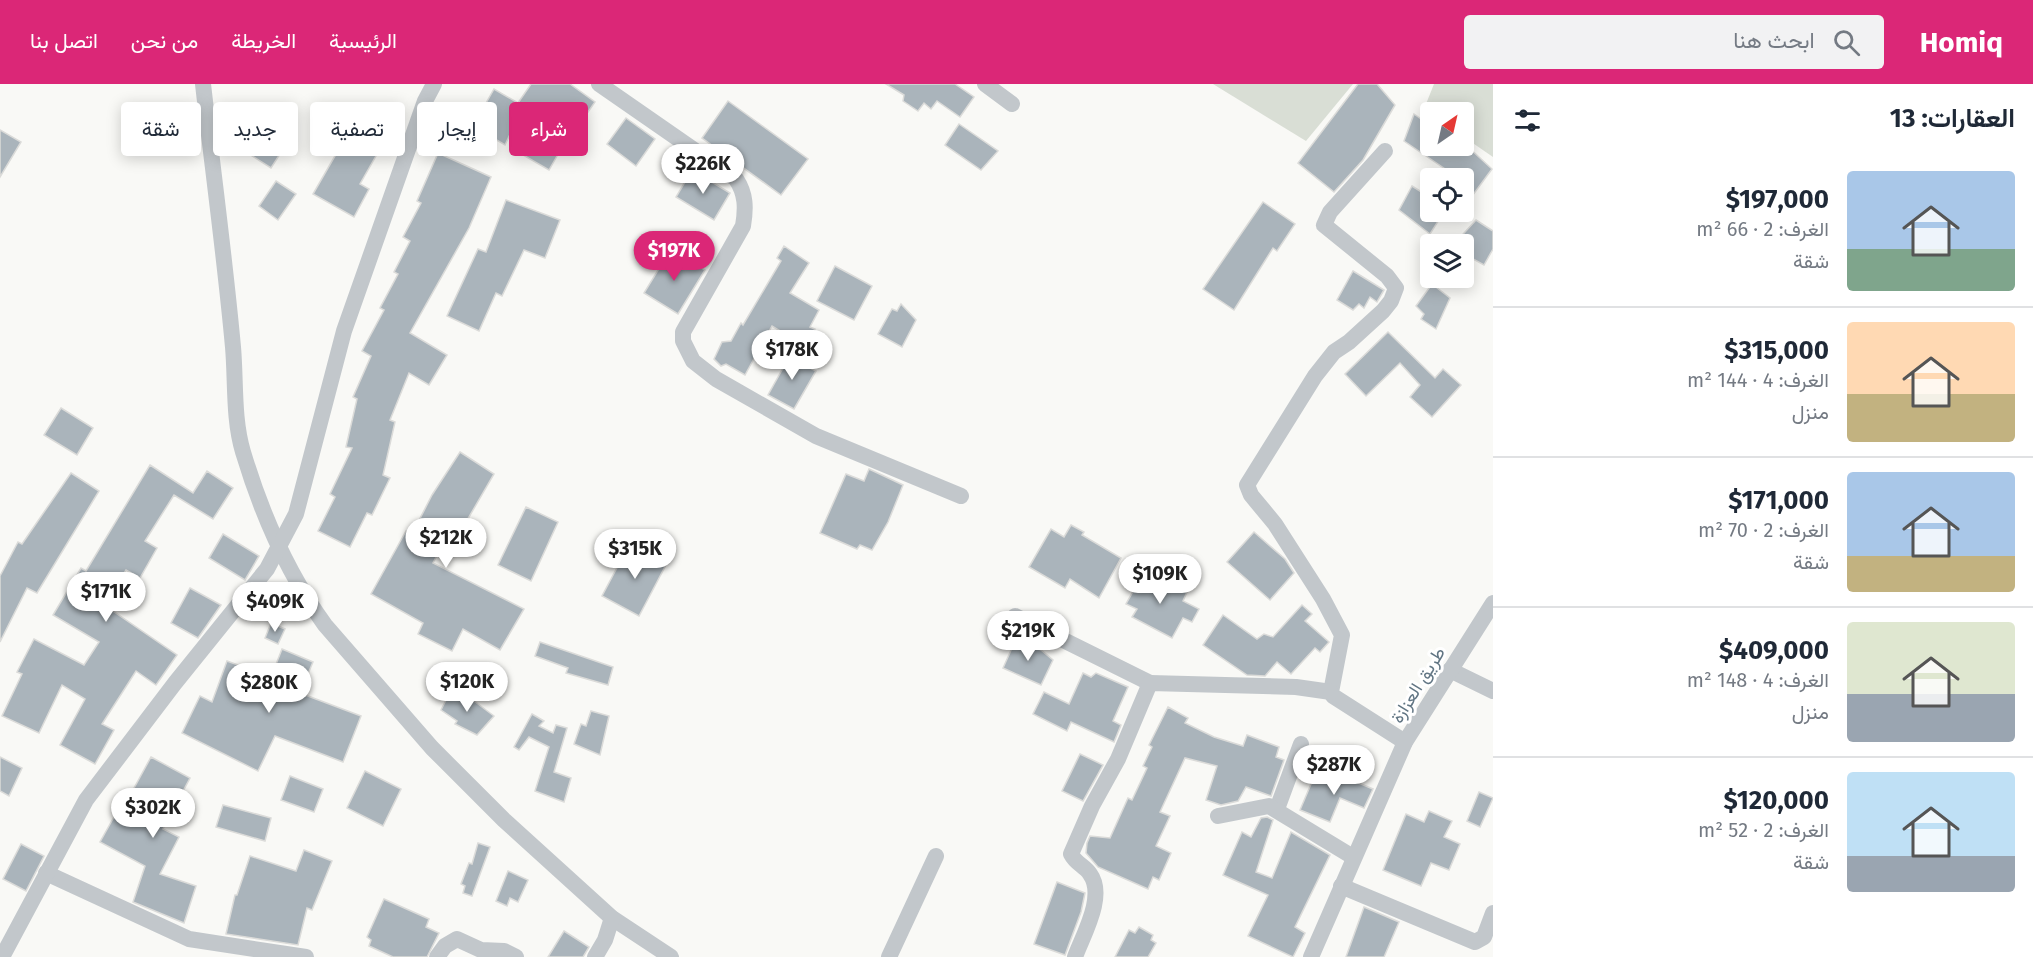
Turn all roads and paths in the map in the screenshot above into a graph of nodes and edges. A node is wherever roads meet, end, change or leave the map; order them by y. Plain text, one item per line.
1 (203, 84) edge
2 (434, 84) edge
3 (599, 84) edge
4 (985, 84) edge
5 (1012, 104) dead end
6 (1385, 151) dead end
7 (961, 496) dead end
8 (280, 547) junction
9 (1493, 603) edge
10 (1015, 616) dead end
11 (1450, 670) junction
12 (1150, 683) junction
13 (1493, 690) edge
14 (1331, 692) junction
15 (1405, 742) junction
16 (1301, 744) dead end
17 (1277, 809) junction
18 (1218, 816) dead end
19 (936, 856) dead end
20 (1353, 857) junction
21 (46, 873) junction
22 (1341, 886) junction
23 (1493, 913) edge
24 (612, 918) junction
25 (2, 957) edge
26 (306, 957) edge
27 (437, 957) edge
28 (516, 957) edge
29 (595, 957) edge
30 (671, 957) edge
31 (889, 957) edge
32 (1075, 957) edge
33 (1311, 957) edge

1 - 8 street
2 - 8 street
3 - 7 street
4 - 5 street
6 - 14 street
8 - 21 street
8 - 24 street
9 - 11 street, طريق العزازة
10 - 12 street
11 - 13 street
11 - 15 street, طريق العزازة
12 - 14 street
12 - 32 street
14 - 15 street
15 - 20 street, طريق العزازة
16 - 17 street
17 - 18 street
17 - 20 street
19 - 31 street
20 - 22 street, طريق العزازة
21 - 25 street
21 - 26 street
22 - 23 street
22 - 33 street, طريق العزازة
24 - 29 street
24 - 30 street
27 - 28 street

